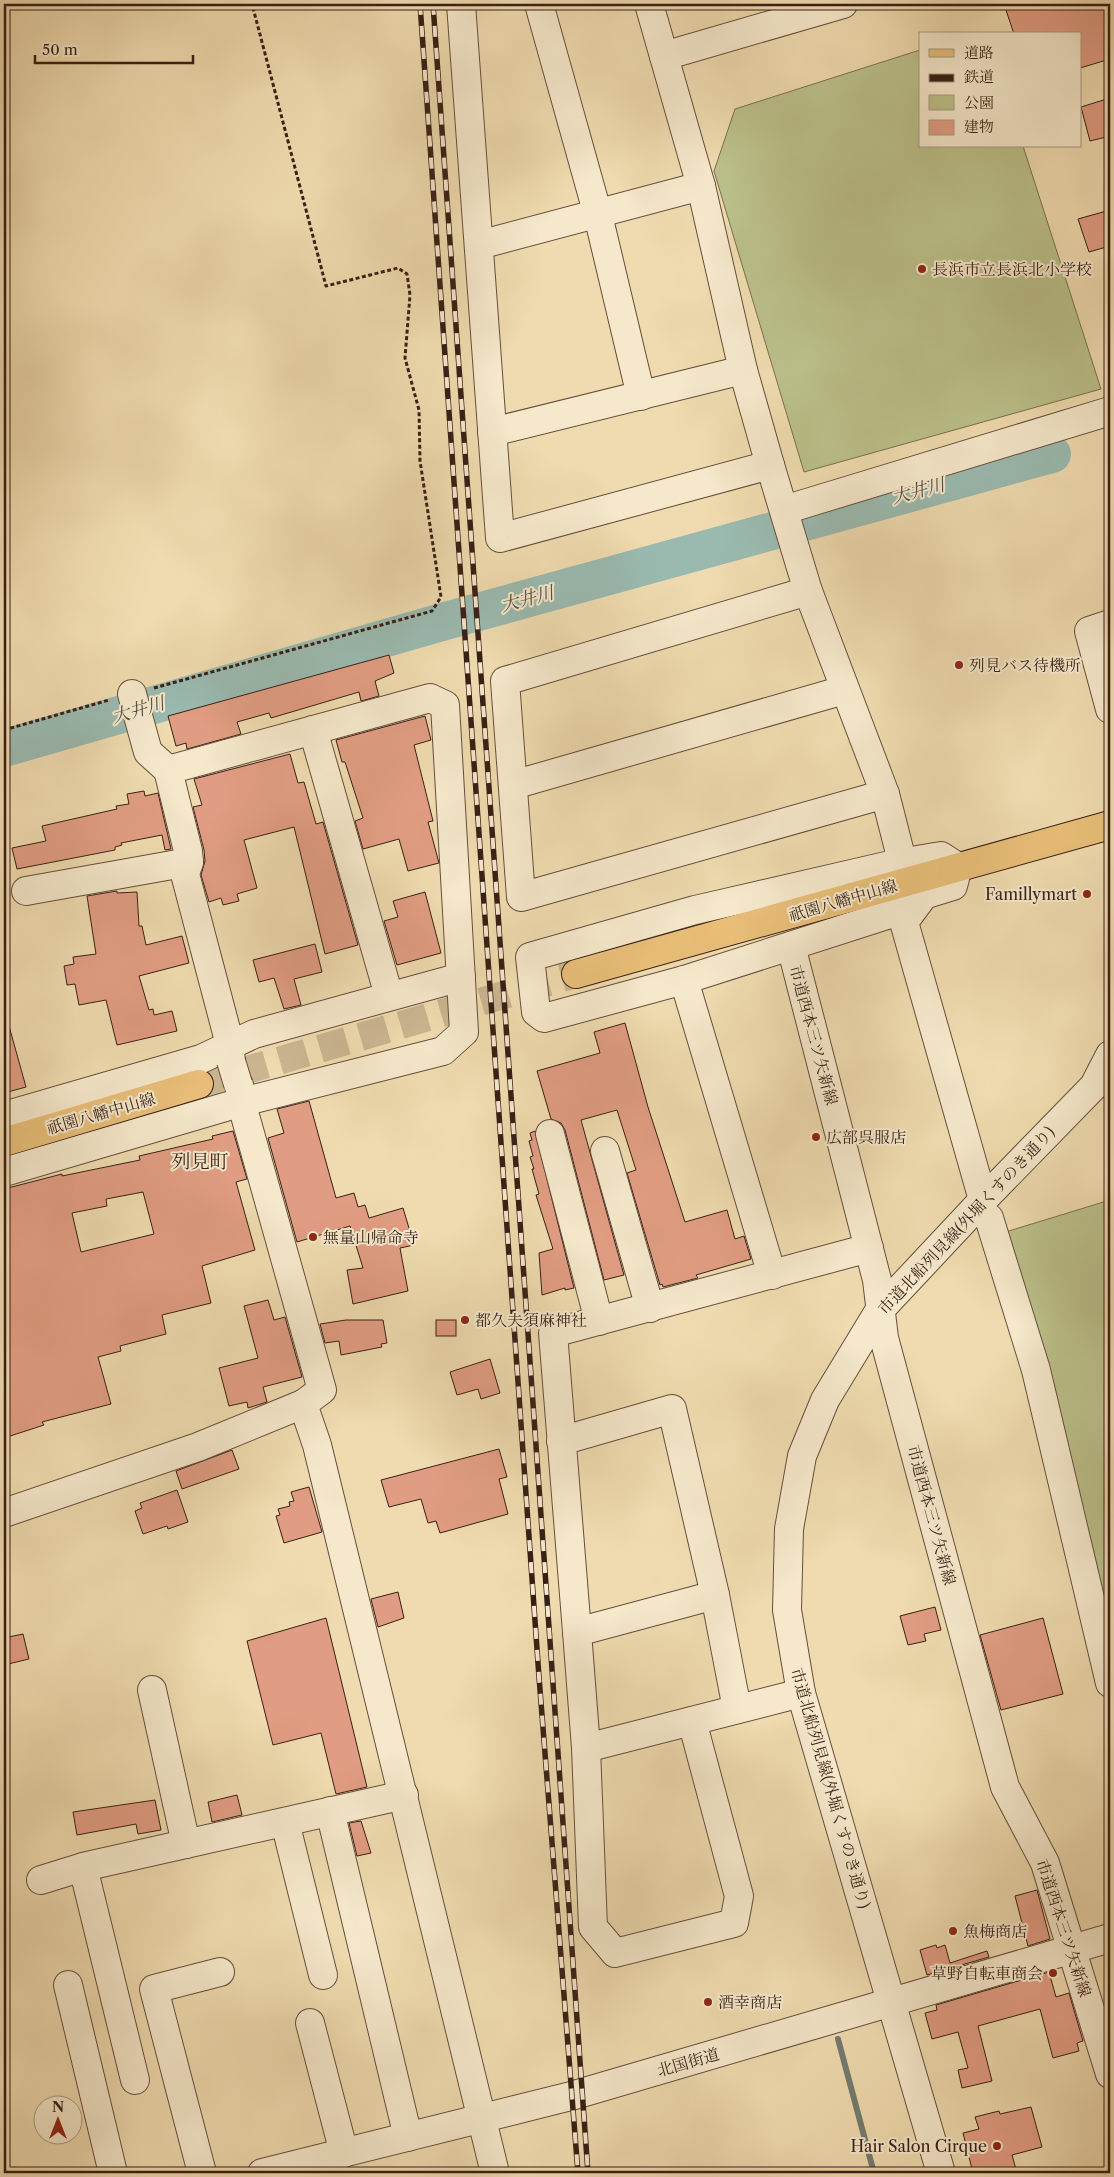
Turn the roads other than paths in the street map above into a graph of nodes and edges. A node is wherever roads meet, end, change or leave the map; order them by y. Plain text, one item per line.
1 (461, 4) edge
2 (539, 4) edge
3 (649, 4) edge
4 (843, 4) edge
5 (779, 13) edge
6 (664, 56) junction
7 (701, 186) junction
8 (598, 215) junction
9 (479, 245) junction
10 (743, 370) junction
11 (641, 396) junction
12 (1110, 411) edge
13 (492, 432) junction
14 (770, 464) junction
15 (787, 521) junction
16 (808, 591) junction
17 (1110, 624) edge
18 (844, 690) junction
19 (134, 704) road end
20 (1110, 709) edge
21 (313, 730) junction
22 (168, 770) junction
23 (513, 785) junction
24 (885, 794) junction
25 (1110, 825) edge
26 (189, 862) junction
27 (899, 863) junction
28 (958, 867) junction
29 (26, 891) dead end
30 (924, 895) junction
31 (791, 946) junction
32 (576, 974) tunnel mouth
33 (462, 977) junction
34 (684, 980) junction
35 (390, 996) junction
36 (1110, 1055) edge
37 (235, 1073) junction
38 (199, 1084) tunnel mouth
39 (4, 1116) edge
40 (550, 1134) dead end
41 (4, 1142) edge
42 (605, 1151) dead end
43 (4, 1172) edge
44 (986, 1209) junction
45 (869, 1248) junction
46 (772, 1275) junction
47 (650, 1308) junction
48 (879, 1311) junction
49 (600, 1321) junction
50 (303, 1404) junction
51 (561, 1441) junction
52 (4, 1512) edge
53 (715, 1595) junction
54 (1100, 1603) edge
55 (577, 1632) junction
56 (1107, 1655) edge
57 (1110, 1683) edge
58 (152, 1690) dead end
59 (801, 1693) junction
60 (737, 1709) junction
61 (692, 1721) junction
62 (586, 1748) junction
63 (404, 1795) junction
64 (330, 1812) junction
65 (285, 1822) junction
66 (186, 1844) junction
67 (83, 1867) junction
68 (41, 1880) dead end
69 (1110, 1938) edge
70 (1072, 1948) junction
71 (220, 1972) dead end
72 (323, 1975) dead end
73 (68, 1985) dead end
74 (892, 2003) junction
75 (310, 2023) dead end
76 (1110, 2074) edge
77 (135, 2080) dead end
78 (481, 2118) junction
79 (408, 2137) junction
80 (344, 2153) junction
81 (113, 2173) edge
82 (202, 2173) edge
83 (262, 2173) edge
84 (495, 2173) edge
85 (940, 2173) edge

1 - 9 street
2 - 8 street
3 - 6 street
4 - 5 street
5 - 6 street
6 - 7 street
7 - 8 street
7 - 10 street
8 - 9 street
8 - 11 street
9 - 13 street
10 - 11 street
10 - 14 street
11 - 13 street
12 - 15 street
13 - 14 street
14 - 15 street
15 - 16 street
16 - 18 street
16 - 23 street
17 - 20 street
18 - 23 street
18 - 24 street
19 - 22 street
21 - 22 street
21 - 33 street
21 - 35 street
22 - 26 street
23 - 24 street
24 - 27 street
25 - 28 main road, 祇園八幡中山線
26 - 29 street
26 - 37 street
27 - 28 street
27 - 34 street
28 - 30 street
28 - 32 main road, 祇園八幡中山線
30 - 31 street
30 - 44 street
31 - 34 street
31 - 45 street, 市道西本三ツ矢新線
33 - 35 street
33 - 37 street
34 - 46 street
35 - 37 street
36 - 44 street, 市道北船列見線(外堀くすのき通り)
37 - 39 street
37 - 43 street
37 - 50 street
38 - 41 main road, 祇園八幡中山線
40 - 49 street
42 - 47 street
44 - 48 street, 市道北船列見線(外堀くすのき通り)
44 - 54 street
45 - 46 street
45 - 48 street, 市道西本三ツ矢新線
46 - 47 street
47 - 49 street
48 - 59 street, 市道北船列見線(外堀くすのき通り)
48 - 70 street, 市道西本三ツ矢新線
49 - 51 street
50 - 52 street
50 - 63 street
51 - 53 street
51 - 55 street
53 - 55 street
53 - 60 street
54 - 56 street
55 - 62 street
56 - 57 street
58 - 66 street
59 - 60 street
59 - 74 street, 市道北船列見線(外堀くすのき通り)
60 - 61 street
61 - 62 street
61 - 62 street
63 - 64 street
63 - 78 street
64 - 65 street
64 - 79 street
65 - 66 street
65 - 72 street
66 - 67 street
67 - 68 street
67 - 77 street
69 - 70 street, 北国街道
70 - 74 street, 北国街道
70 - 76 street, 市道西本三ツ矢新線
71 - 82 street
73 - 81 street
74 - 78 street, 北国街道
74 - 85 street, 市道北船列見線(外堀くすのき通り)
75 - 80 street
78 - 79 street, 北国街道
78 - 84 street
79 - 80 street, 北国街道
80 - 83 street, 北国街道

